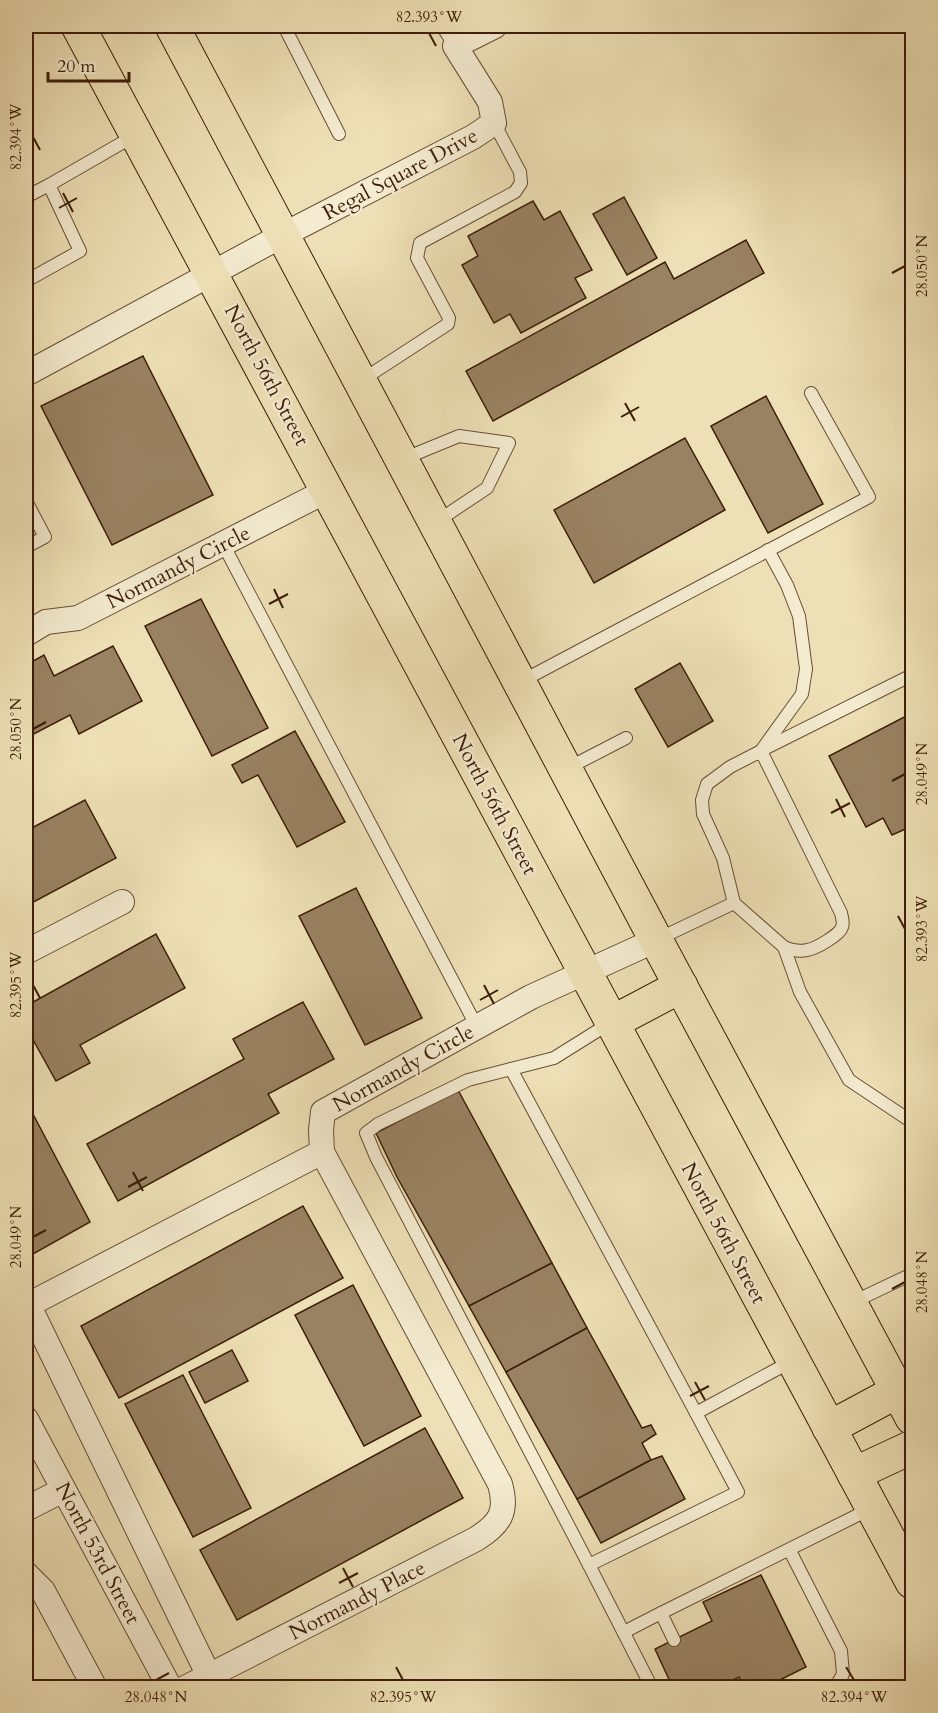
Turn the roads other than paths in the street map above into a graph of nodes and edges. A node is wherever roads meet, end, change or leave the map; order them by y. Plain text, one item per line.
1 (78, 26) edge
2 (284, 26) edge
3 (442, 26) edge
4 (495, 26) edge
5 (179, 34) edge
6 (455, 46) junction
7 (494, 123) junction
8 (138, 134) junction
9 (339, 134) dead end
10 (49, 185) junction
11 (26, 197) edge
12 (284, 235) junction
13 (213, 274) junction
14 (26, 281) edge
15 (26, 374) edge
16 (360, 381) junction
17 (811, 393) dead end
18 (402, 459) junction
19 (328, 490) junction
20 (26, 501) edge
21 (436, 523) junction
22 (223, 544) junction
23 (26, 547) edge
24 (768, 550) junction
25 (26, 634) edge
26 (912, 675) edge
27 (521, 682) junction
28 (626, 738) dead end
29 (761, 751) junction
30 (567, 769) junction
31 (122, 902) dead end
32 (734, 903) junction
33 (656, 940) junction
34 (784, 947) junction
35 (26, 952) edge
36 (585, 973) junction
37 (681, 986) junction
38 (611, 1023) junction
39 (477, 1027) junction
40 (511, 1069) junction
41 (912, 1122) edge
42 (322, 1152) junction
43 (912, 1274) edge
44 (851, 1303) junction
45 (26, 1304) edge
46 (793, 1361) junction
47 (908, 1398) edge
48 (696, 1413) junction
49 (26, 1419) edge
50 (829, 1428) junction
51 (912, 1447) edge
52 (854, 1474) junction
53 (63, 1490) junction
54 (26, 1509) edge
55 (872, 1509) junction
56 (790, 1551) junction
57 (589, 1565) junction
58 (26, 1574) edge
59 (912, 1582) edge
60 (662, 1613) junction
61 (624, 1632) junction
62 (674, 1640) dead end
63 (209, 1676) junction
64 (95, 1688) edge
65 (170, 1688) edge
66 (185, 1688) edge
67 (652, 1688) edge
68 (835, 1688) edge

1 - 8 main road, North 56th Street
2 - 9 lane
3 - 6 lane
4 - 6 street
5 - 12 main road
6 - 7 street, Regal Square Drive
7 - 12 street, Regal Square Drive
7 - 16 lane
8 - 10 lane
8 - 13 main road, North 56th Street
10 - 11 lane
10 - 14 lane
12 - 13 street, Regal Square Drive
12 - 16 main road
13 - 15 street, Regal Square Drive
13 - 19 main road, North 56th Street
16 - 18 main road
17 - 24 lane
18 - 21 main road
18 - 21 lane
19 - 22 street, Normandy Circle
19 - 36 main road, North 56th Street
20 - 23 lane
21 - 27 main road
22 - 25 street, Normandy Circle
22 - 39 lane
24 - 27 lane
24 - 29 lane
26 - 29 lane
27 - 30 main road
28 - 30 lane
29 - 32 lane
29 - 34 lane
30 - 33 main road
31 - 35 street
32 - 33 lane
32 - 34 lane
33 - 36 street, Normandy Circle
33 - 37 main road
34 - 41 lane
36 - 38 main road, North 56th Street
36 - 39 street, Normandy Circle
37 - 38 main road
37 - 44 main road
38 - 40 lane
38 - 46 main road, North 56th Street
39 - 42 street, Normandy Circle
40 - 48 lane
40 - 57 lane
42 - 45 street
42 - 63 street, Normandy Place
43 - 44 lane
44 - 47 main road
45 - 63 street
46 - 48 lane
46 - 50 main road, North 56th Street
47 - 50 main road
48 - 57 lane
49 - 53 street, North 53rd Street
50 - 52 main road, North 56th Street
51 - 52 main road
52 - 55 main road, North 56th Street
53 - 54 street
53 - 65 street, North 53rd Street
55 - 56 lane
55 - 59 main road, North 56th Street
56 - 60 lane
56 - 68 lane
57 - 61 lane
58 - 64 street
60 - 61 lane
60 - 62 lane
61 - 67 lane
63 - 66 street, Normandy Place

